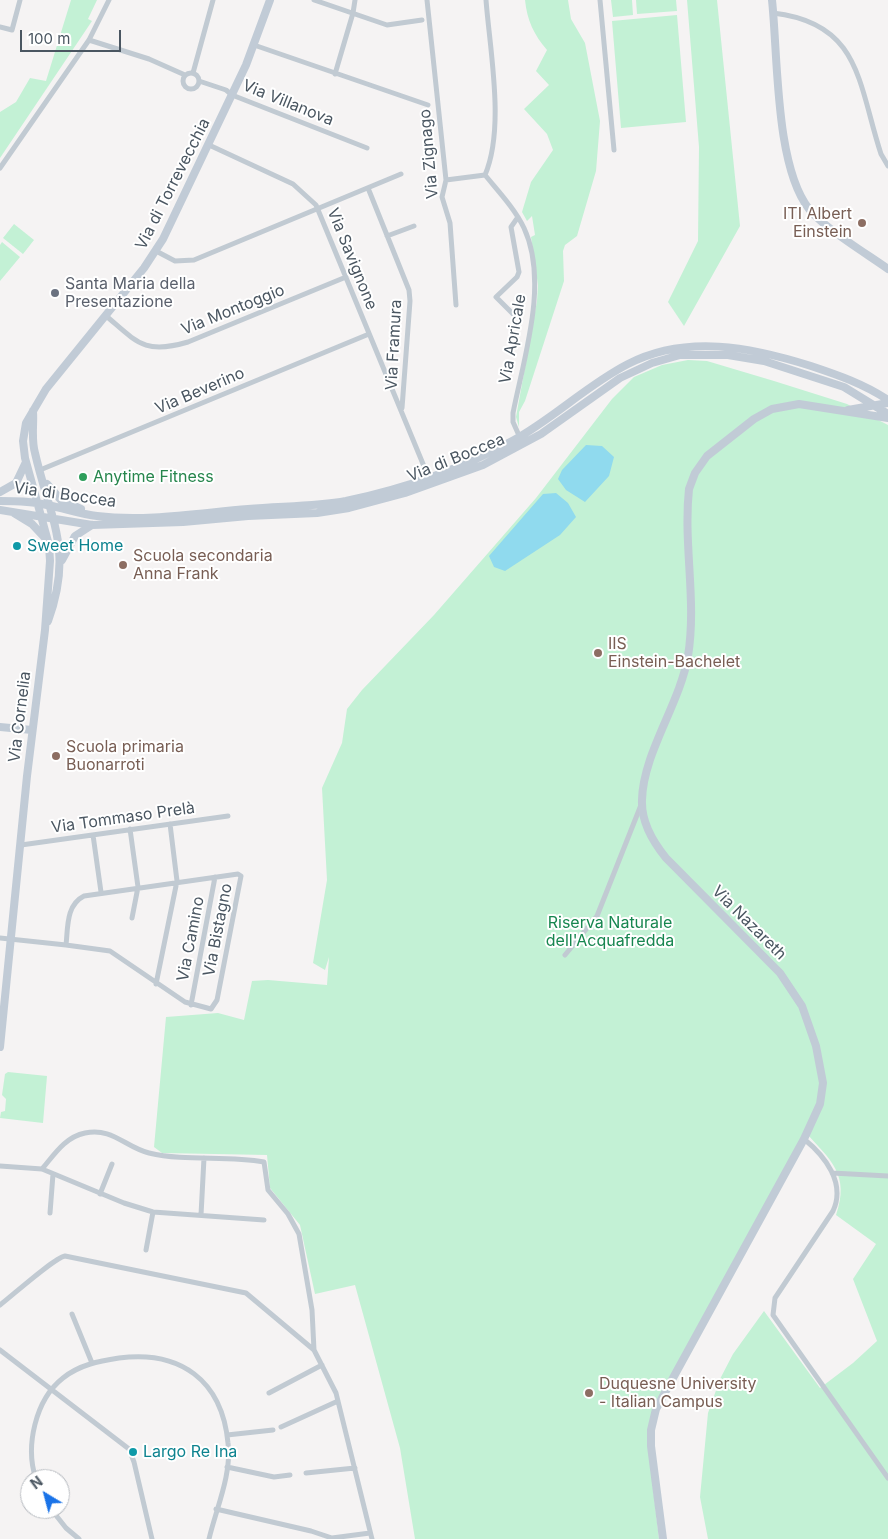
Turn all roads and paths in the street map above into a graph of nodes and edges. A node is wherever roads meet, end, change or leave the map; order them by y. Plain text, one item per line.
1 (20, 0) edge
2 (110, 0) edge
3 (213, 0) edge
4 (270, 0) edge
5 (314, 0) edge
6 (355, 0) edge
7 (427, 0) edge
8 (486, 0) edge
9 (600, 0) edge
10 (772, 0) edge
11 (773, 12) junction
12 (353, 13) junction
13 (422, 20) dead end
14 (0, 27) edge
15 (90, 40) junction
16 (254, 44) junction
17 (193, 73) junction
18 (335, 74) junction
19 (185, 76) junction
20 (199, 81) junction
21 (232, 95) junction
22 (428, 105) dead end
23 (209, 145) junction
24 (367, 148) dead end
25 (614, 150) dead end
26 (888, 166) edge
27 (0, 168) edge
28 (401, 174) dead end
29 (485, 175) junction
30 (446, 180) junction
31 (368, 188) junction
32 (319, 209) junction
33 (518, 217) junction
34 (414, 226) dead end
35 (387, 236) junction
36 (156, 251) junction
37 (888, 269) edge
38 (346, 277) junction
39 (456, 305) dead end
40 (105, 315) junction
41 (515, 316) dead end
42 (369, 334) junction
43 (850, 390) junction
44 (888, 401) edge
45 (874, 406) junction
46 (402, 409) junction
47 (33, 410) junction
48 (841, 411) junction
49 (888, 416) edge
50 (521, 441) junction
51 (26, 462) junction
52 (40, 470) junction
53 (428, 476) junction
54 (0, 492) edge
55 (0, 501) edge
56 (38, 503) junction
57 (50, 505) junction
58 (0, 510) edge
59 (10, 511) junction
60 (41, 516) junction
61 (96, 516) junction
62 (54, 519) junction
63 (92, 525) junction
64 (48, 541) junction
65 (61, 562) junction
66 (45, 630) junction
67 (0, 728) edge
68 (32, 730) junction
69 (642, 802) junction
70 (228, 816) dead end
71 (170, 824) junction
72 (130, 829) junction
73 (93, 834) junction
74 (21, 845) junction
75 (215, 877) junction
76 (177, 881) junction
77 (138, 887) junction
78 (101, 892) junction
79 (132, 918) dead end
80 (0, 938) edge
81 (12, 939) junction
82 (66, 945) junction
83 (565, 954) dead end
84 (156, 984) junction
85 (191, 1005) junction
86 (0, 1047) edge
87 (804, 1139) junction
88 (204, 1158) junction
89 (112, 1164) dead end
90 (0, 1166) edge
91 (42, 1169) junction
92 (832, 1173) junction
93 (54, 1174) junction
94 (888, 1176) edge
95 (100, 1194) junction
96 (153, 1212) junction
97 (50, 1213) dead end
98 (201, 1215) junction
99 (264, 1220) dead end
100 (146, 1250) dead end
101 (0, 1305) edge
102 (72, 1314) dead end
103 (0, 1350) edge
104 (314, 1350) junction
105 (92, 1363) junction
106 (322, 1365) junction
107 (52, 1389) junction
108 (269, 1394) dead end
109 (338, 1401) junction
110 (281, 1427) dead end
111 (273, 1430) dead end
112 (227, 1435) junction
113 (227, 1467) junction
114 (355, 1468) junction
115 (34, 1469) edge
116 (306, 1474) dead end
117 (290, 1475) dead end
118 (888, 1478) edge
119 (216, 1509) junction
120 (59, 1519) edge
121 (371, 1536) edge
122 (79, 1539) edge
123 (152, 1539) edge
124 (209, 1539) edge
125 (663, 1539) edge

1 - 14 street
2 - 15 street
3 - 17 street
4 - 16 main road, Via di Torrevecchia
5 - 12 street
6 - 12 street
7 - 30 street, Via Zignago
8 - 29 street
9 - 25 street
10 - 11 main road
11 - 26 street
11 - 37 main road
12 - 13 street
12 - 18 street
15 - 19 street
15 - 27 street
16 - 18 street
16 - 21 main road, Via di Torrevecchia
17 - 19 street
17 - 20 street
18 - 22 street
19 - 20 street
20 - 21 street, Via Villanova
21 - 23 main road, Via di Torrevecchia
21 - 24 street, Via Villanova
23 - 32 street, Via Savignone
23 - 36 main road, Via di Torrevecchia
28 - 31 street
29 - 30 street
29 - 33 street, Via Apricale
30 - 39 street, Via Zignago
31 - 32 street
31 - 35 street, Via Framura
32 - 36 street
32 - 38 street, Via Savignone
33 - 41 street, Via Apricale
33 - 50 street, Via Apricale
34 - 35 street
35 - 46 street, Via Framura
36 - 40 main road, Via di Torrevecchia
38 - 40 street, Via Montoggio
38 - 42 street, Via Savignone
40 - 47 main road, Via di Torrevecchia
42 - 46 street, Via Savignone
42 - 52 street, Via Beverino
43 - 45 main road, Via di Boccea
43 - 48 main road
43 - 50 main road, Via di Boccea
44 - 45 main road, Via Nazareth
44 - 50 main road, Via di Boccea
45 - 48 main road, Via Nazareth
45 - 49 main road, Via di Boccea
46 - 53 street, Via Framura
47 - 51 main road, Via di Torrevecchia
47 - 52 main road
48 - 49 main road, Via Nazareth
48 - 69 main road, Via Nazareth
50 - 53 main road, Via di Boccea
50 - 63 main road, Via di Boccea
51 - 54 main road
51 - 56 main road, Via di Torrevecchia
52 - 57 main road
52 - 61 main road
53 - 61 main road, Via di Boccea
55 - 56 main road, Via di Boccea
56 - 57 main road, Via di Boccea
56 - 60 main road, Via di Torrevecchia
57 - 61 main road, Via di Boccea
57 - 62 main road, Via Cornelia
58 - 59 main road, Via di Boccea
59 - 60 main road, Via di Boccea
59 - 64 main road
60 - 62 main road, Via di Boccea
60 - 64 main road, Via Cornelia
62 - 63 main road, Via di Boccea
62 - 65 main road, Via Cornelia
63 - 65 main road
64 - 66 main road, Via Cornelia
65 - 66 main road, Via Cornelia
66 - 68 main road, Via Cornelia
67 - 68 main road
68 - 74 main road, Via Cornelia
69 - 83 street
69 - 87 main road, Via Nazareth
70 - 71 street, Via Tommaso Prelà
71 - 72 street, Via Tommaso Prelà
71 - 76 street
72 - 73 street, Via Tommaso Prelà
72 - 77 street
73 - 74 street, Via Tommaso Prelà
73 - 78 street
74 - 81 main road, Via Cornelia
75 - 76 street, Via Bistagno
75 - 85 street, Via Camino
75 - 85 street, Via Bistagno
76 - 77 street, Via Bistagno
76 - 84 street
77 - 78 street, Via Bistagno
77 - 79 street
78 - 82 street, Via Bistagno
80 - 81 street
81 - 82 street
81 - 86 main road, Via Cornelia
82 - 84 street
84 - 85 street
87 - 92 street
87 - 125 main road, Via Nazareth
88 - 91 street
88 - 98 street
88 - 104 street
89 - 95 street
90 - 91 street
91 - 93 street
92 - 94 street
92 - 118 street
93 - 95 street
93 - 97 street
95 - 96 street
96 - 98 street
96 - 100 street
98 - 99 street
101 - 104 street
102 - 105 street
103 - 107 street
104 - 106 street
105 - 107 street
105 - 112 street
106 - 108 street
106 - 109 street
107 - 115 street
107 - 123 street
109 - 110 street
109 - 114 street
111 - 112 street
112 - 113 street
113 - 117 street
113 - 119 street
114 - 116 street
114 - 121 street
119 - 121 street
119 - 124 street
120 - 122 street

